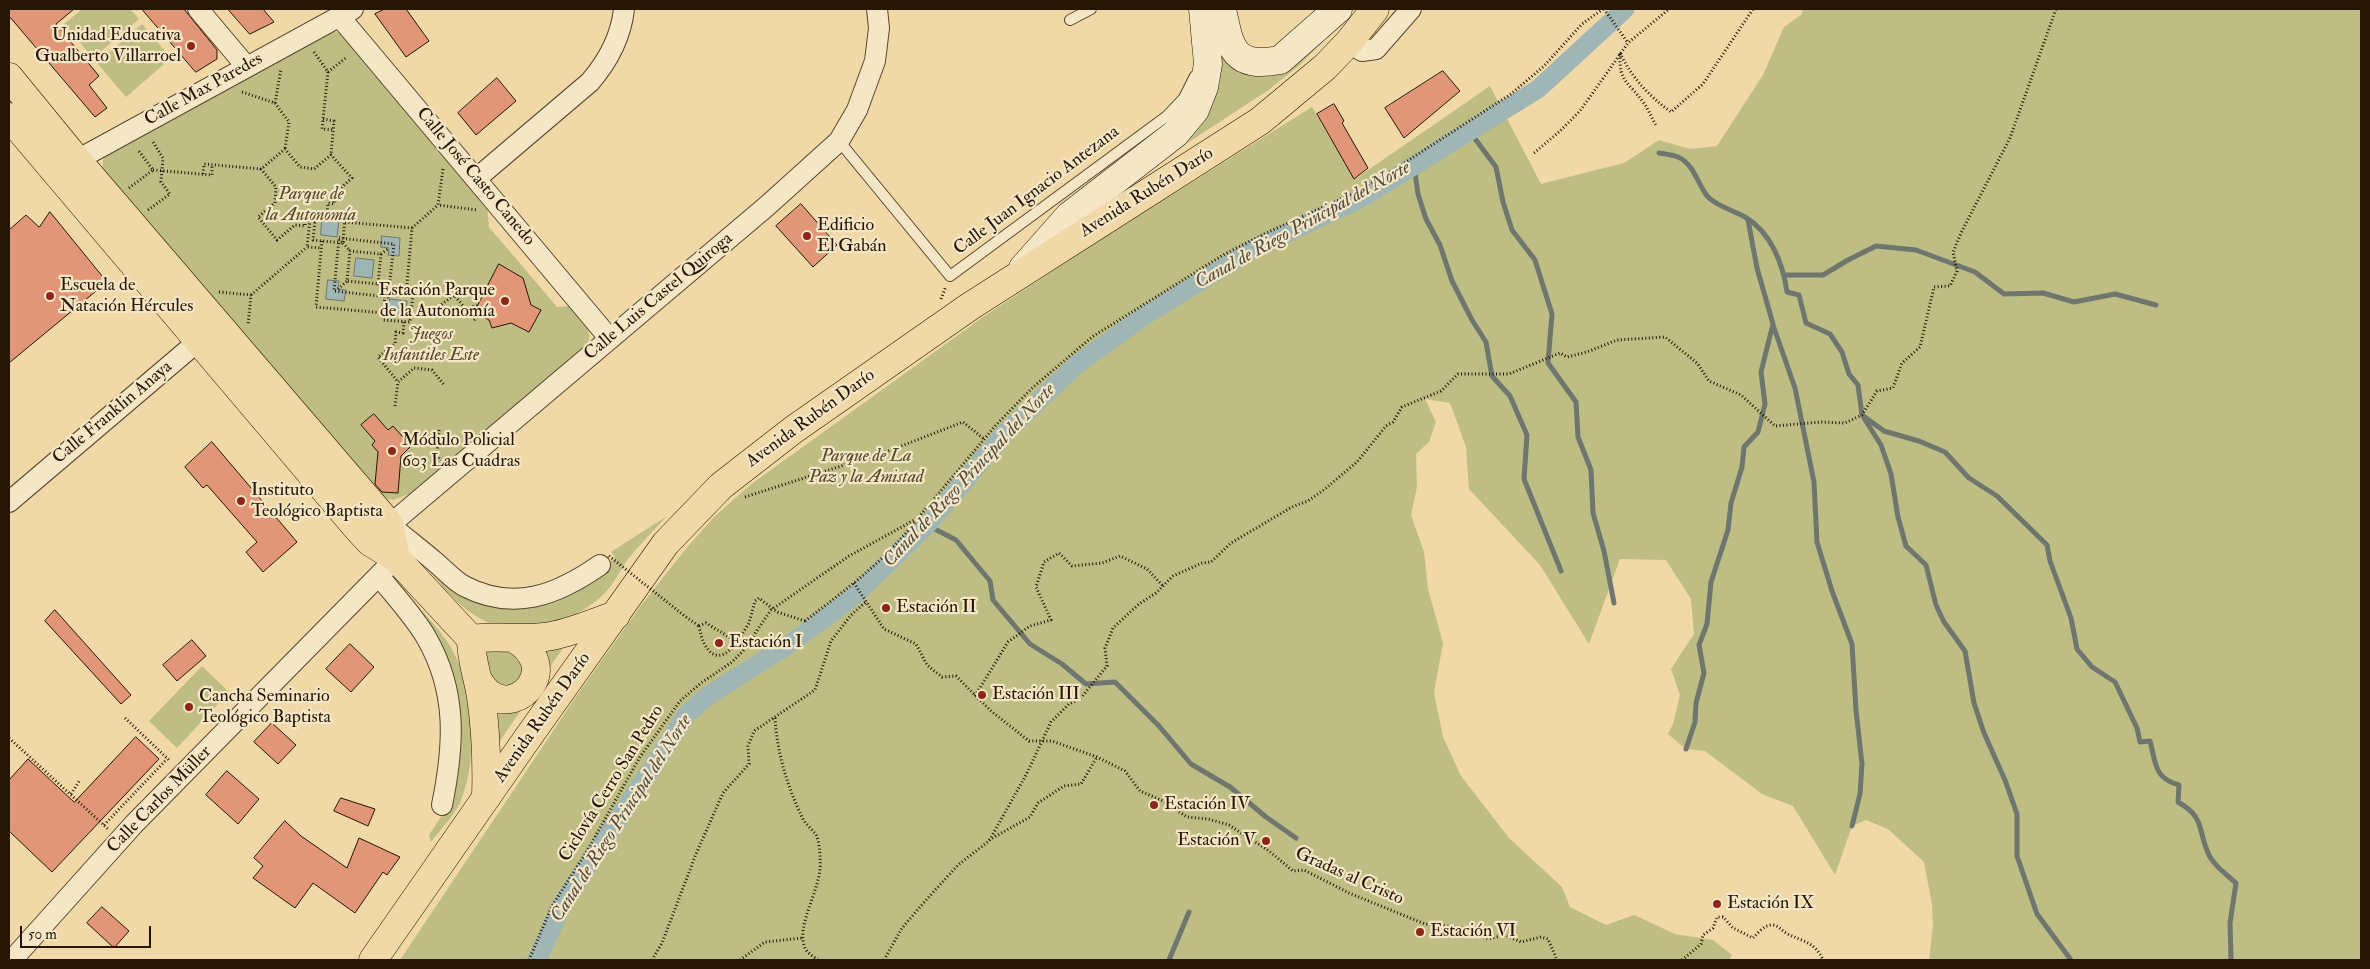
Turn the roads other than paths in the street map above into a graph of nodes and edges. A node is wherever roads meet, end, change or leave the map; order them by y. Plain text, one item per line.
1 (198, 9) edge
2 (624, 9) edge
3 (878, 9) edge
4 (1091, 9) edge
5 (1203, 9) edge
6 (1222, 9) edge
7 (1338, 9) edge
8 (1375, 9) edge
9 (1411, 9) edge
10 (346, 12) edge
11 (1070, 20) dead end
12 (1207, 42) junction
13 (1349, 42) junction
14 (246, 66) junction
15 (9, 77) edge
16 (9, 117) edge
17 (839, 142) junction
18 (68, 168) junction
19 (477, 178) junction
20 (1015, 276) junction
21 (208, 333) junction
22 (610, 339) junction
23 (9, 502) edge
24 (380, 533) junction
25 (604, 560) road end
26 (388, 567) junction
27 (616, 615) junction
28 (471, 639) junction
29 (516, 639) junction
30 (574, 674) junction
31 (478, 680) junction
32 (530, 687) junction
33 (528, 736) junction
34 (486, 798) junction
35 (442, 805) dead end
36 (12, 960) edge
37 (373, 960) edge

1 - 14 street
2 - 19 street
3 - 17 street, Calle Luis Castel Quiroga
4 - 11 lane
5 - 12 main road
6 - 7 main road
8 - 13 main road, Avenida Rubén Darío
9 - 13 street
10 - 14 street, Calle Max Paredes
10 - 19 street, Calle José Casto Canedo
12 - 17 lane, Calle Juan Ignacio Antezana
12 - 20 main road
13 - 20 main road, Avenida Rubén Darío
14 - 18 street, Calle Max Paredes
15 - 18 main road
16 - 18 main road
17 - 22 street, Calle Luis Castel Quiroga
18 - 21 main road
19 - 22 street, Calle José Casto Canedo
20 - 27 main road, Avenida Rubén Darío
21 - 23 street, Calle Franklin Anaya
21 - 24 main road
22 - 24 street, Calle Luis Castel Quiroga
24 - 25 street
24 - 26 main road
26 - 28 main road
26 - 35 street
26 - 36 street, Calle Carlos Müller
27 - 29 main road
27 - 30 main road, Avenida Rubén Darío
28 - 29 main road
28 - 31 main road
29 - 32 main road
30 - 32 main road
30 - 33 main road, Avenida Rubén Darío
31 - 32 main road
31 - 34 main road
32 - 33 main road
33 - 34 main road, Avenida Rubén Darío
34 - 37 main road, Avenida Rubén Darío

